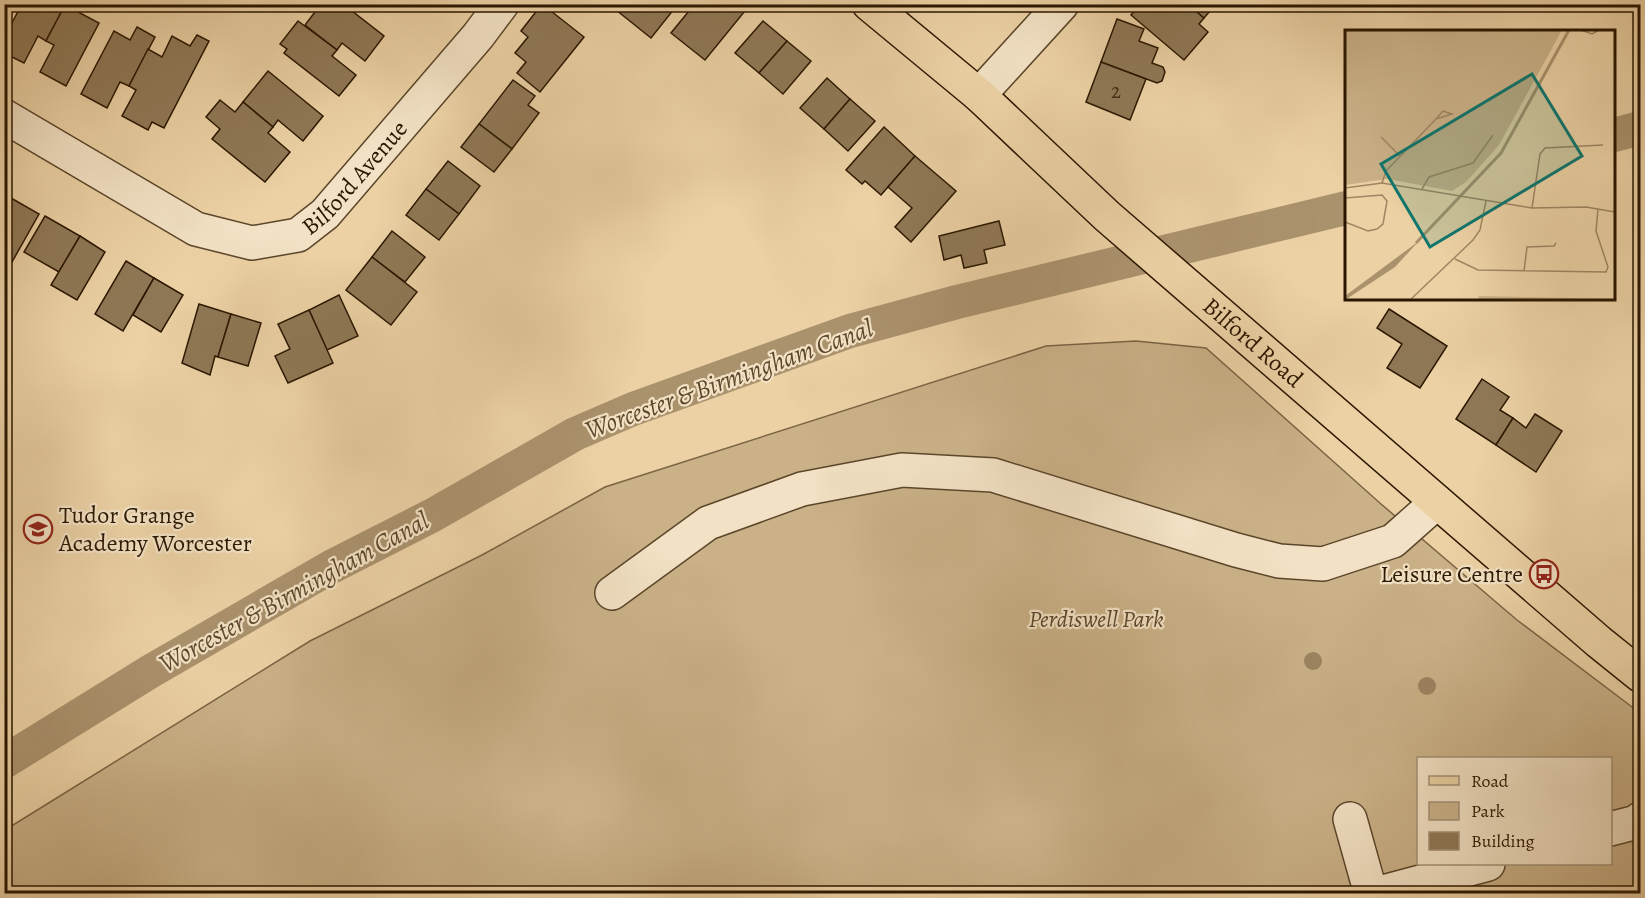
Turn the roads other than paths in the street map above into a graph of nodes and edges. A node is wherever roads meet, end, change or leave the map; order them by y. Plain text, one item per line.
1 (502, 4) edge
2 (869, 4) edge
3 (1062, 4) edge
4 (979, 95) junction
5 (4, 116) edge
6 (1437, 502) junction
7 (612, 593) dead end
8 (1641, 675) edge
9 (1350, 819) dead end
10 (1641, 819) edge
11 (1612, 829) edge
12 (1486, 865) edge
13 (1449, 884) edge
14 (1371, 894) edge
15 (1376, 894) edge

1 - 5 street, Bilford Avenue
2 - 4 main road, Bilford Road
3 - 4 street
4 - 6 main road, Bilford Road
6 - 7 street
6 - 8 main road, Bilford Road
9 - 14 street
10 - 11 street
12 - 13 street
13 - 15 street

